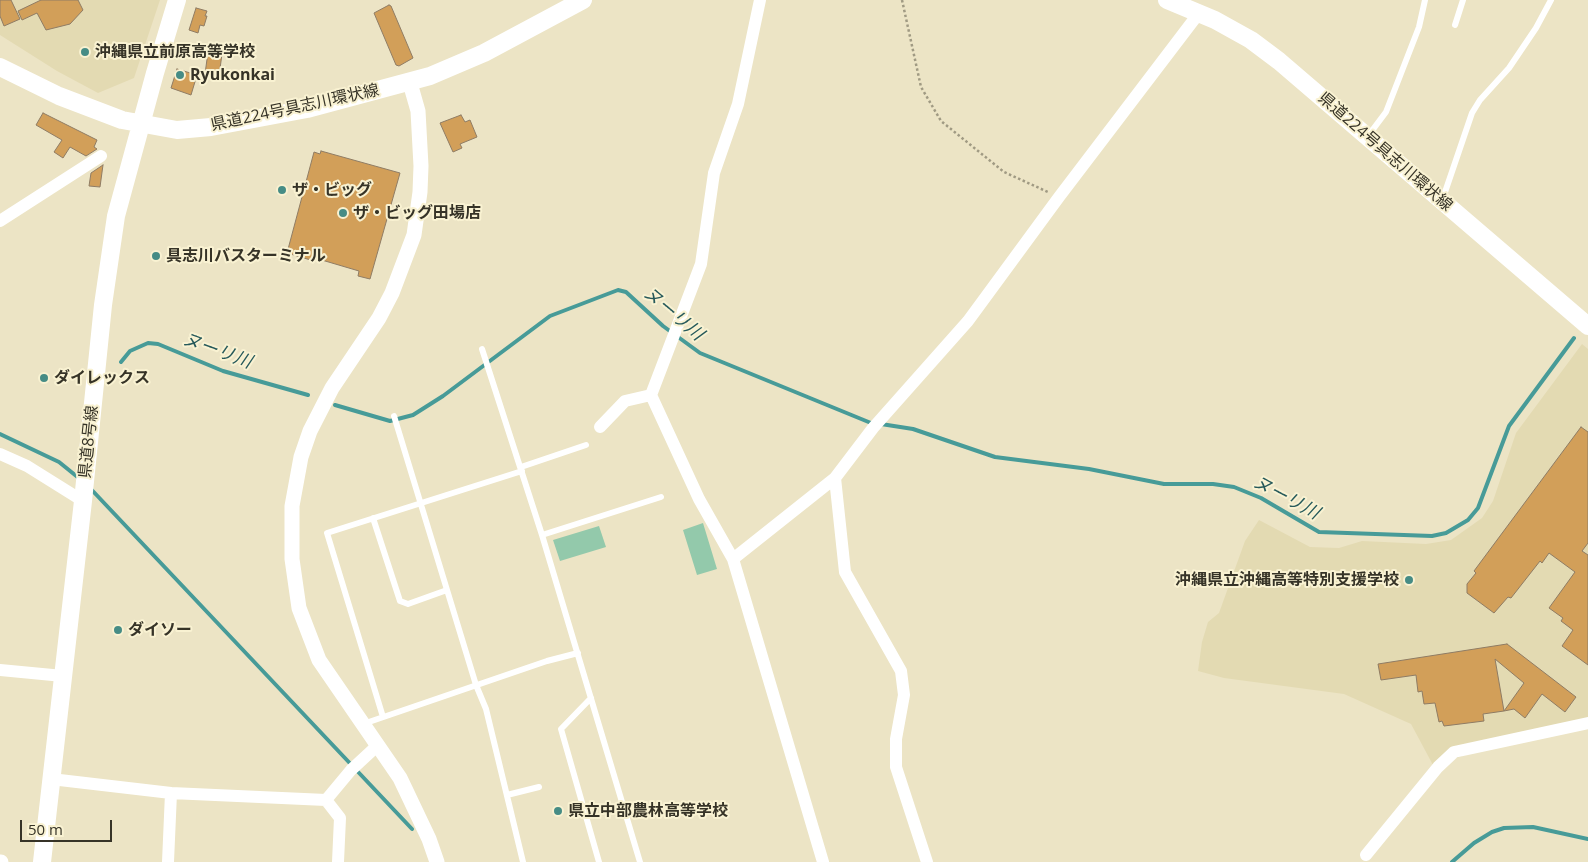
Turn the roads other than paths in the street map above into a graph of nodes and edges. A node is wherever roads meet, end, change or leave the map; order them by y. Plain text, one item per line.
1 (177, 0) edge
2 (583, 0) edge
3 (760, 0) edge
4 (1167, 0) edge
5 (1425, 0) edge
6 (1463, 0) edge
7 (1551, 0) edge
8 (1200, 12) junction
9 (1455, 25) dead end
10 (0, 66) edge
11 (410, 83) junction
12 (141, 125) junction
13 (1368, 137) junction
14 (102, 156) dead end
15 (1442, 200) junction
16 (0, 221) edge
17 (1588, 326) edge
18 (482, 349) dead end
19 (651, 395) junction
20 (394, 416) dead end
21 (600, 427) dead end
22 (586, 445) dead end
23 (0, 454) edge
24 (521, 469) junction
25 (835, 478) junction
26 (661, 497) dead end
27 (83, 499) junction
28 (421, 503) junction
29 (373, 518) junction
30 (542, 535) junction
31 (733, 559) junction
32 (447, 590) junction
33 (578, 653) junction
34 (0, 670) edge
35 (63, 676) junction
36 (476, 685) junction
37 (592, 698) junction
38 (383, 717) junction
39 (1588, 723) edge
40 (362, 724) junction
41 (378, 745) junction
42 (51, 779) junction
43 (539, 787) dead end
44 (172, 793) junction
45 (507, 794) junction
46 (326, 800) junction
47 (1366, 855) dead end
48 (42, 862) edge
49 (168, 862) edge
50 (338, 862) edge
51 (437, 862) edge
52 (523, 862) edge
53 (599, 862) edge
54 (640, 862) edge
55 (823, 862) edge
56 (927, 862) edge

1 - 12 main road, 県道8号線
2 - 11 main road, 県道224号具志川環状線
3 - 19 street
4 - 8 main road, 県道224号具志川環状線
5 - 13 lane
6 - 9 lane
7 - 15 lane
8 - 13 main road, 県道224号具志川環状線
8 - 25 street
10 - 12 main road, 県道224号具志川環状線
11 - 12 main road, 県道224号具志川環状線
11 - 40 street
12 - 27 main road, 県道8号線
13 - 15 main road, 県道224号具志川環状線
14 - 16 street
15 - 17 main road, 県道224号具志川環状線
18 - 24 lane
19 - 21 street
19 - 31 street
20 - 28 lane
22 - 24 lane
23 - 27 street
24 - 28 lane
24 - 30 lane
25 - 31 street
25 - 56 street
26 - 30 lane
27 - 35 main road, 県道8号線
28 - 29 lane
28 - 32 lane
29 - 32 lane
29 - 38 lane
30 - 33 lane
31 - 55 street
32 - 36 lane
33 - 36 lane
33 - 37 lane
34 - 35 street
35 - 42 main road, 県道8号線
36 - 38 lane
36 - 45 lane
37 - 53 lane
37 - 54 lane
38 - 40 lane
39 - 47 street
40 - 41 street
41 - 46 street
41 - 51 street
42 - 44 street
42 - 48 main road, 県道8号線
43 - 45 lane
44 - 46 street
44 - 49 street
45 - 52 lane
46 - 50 street

